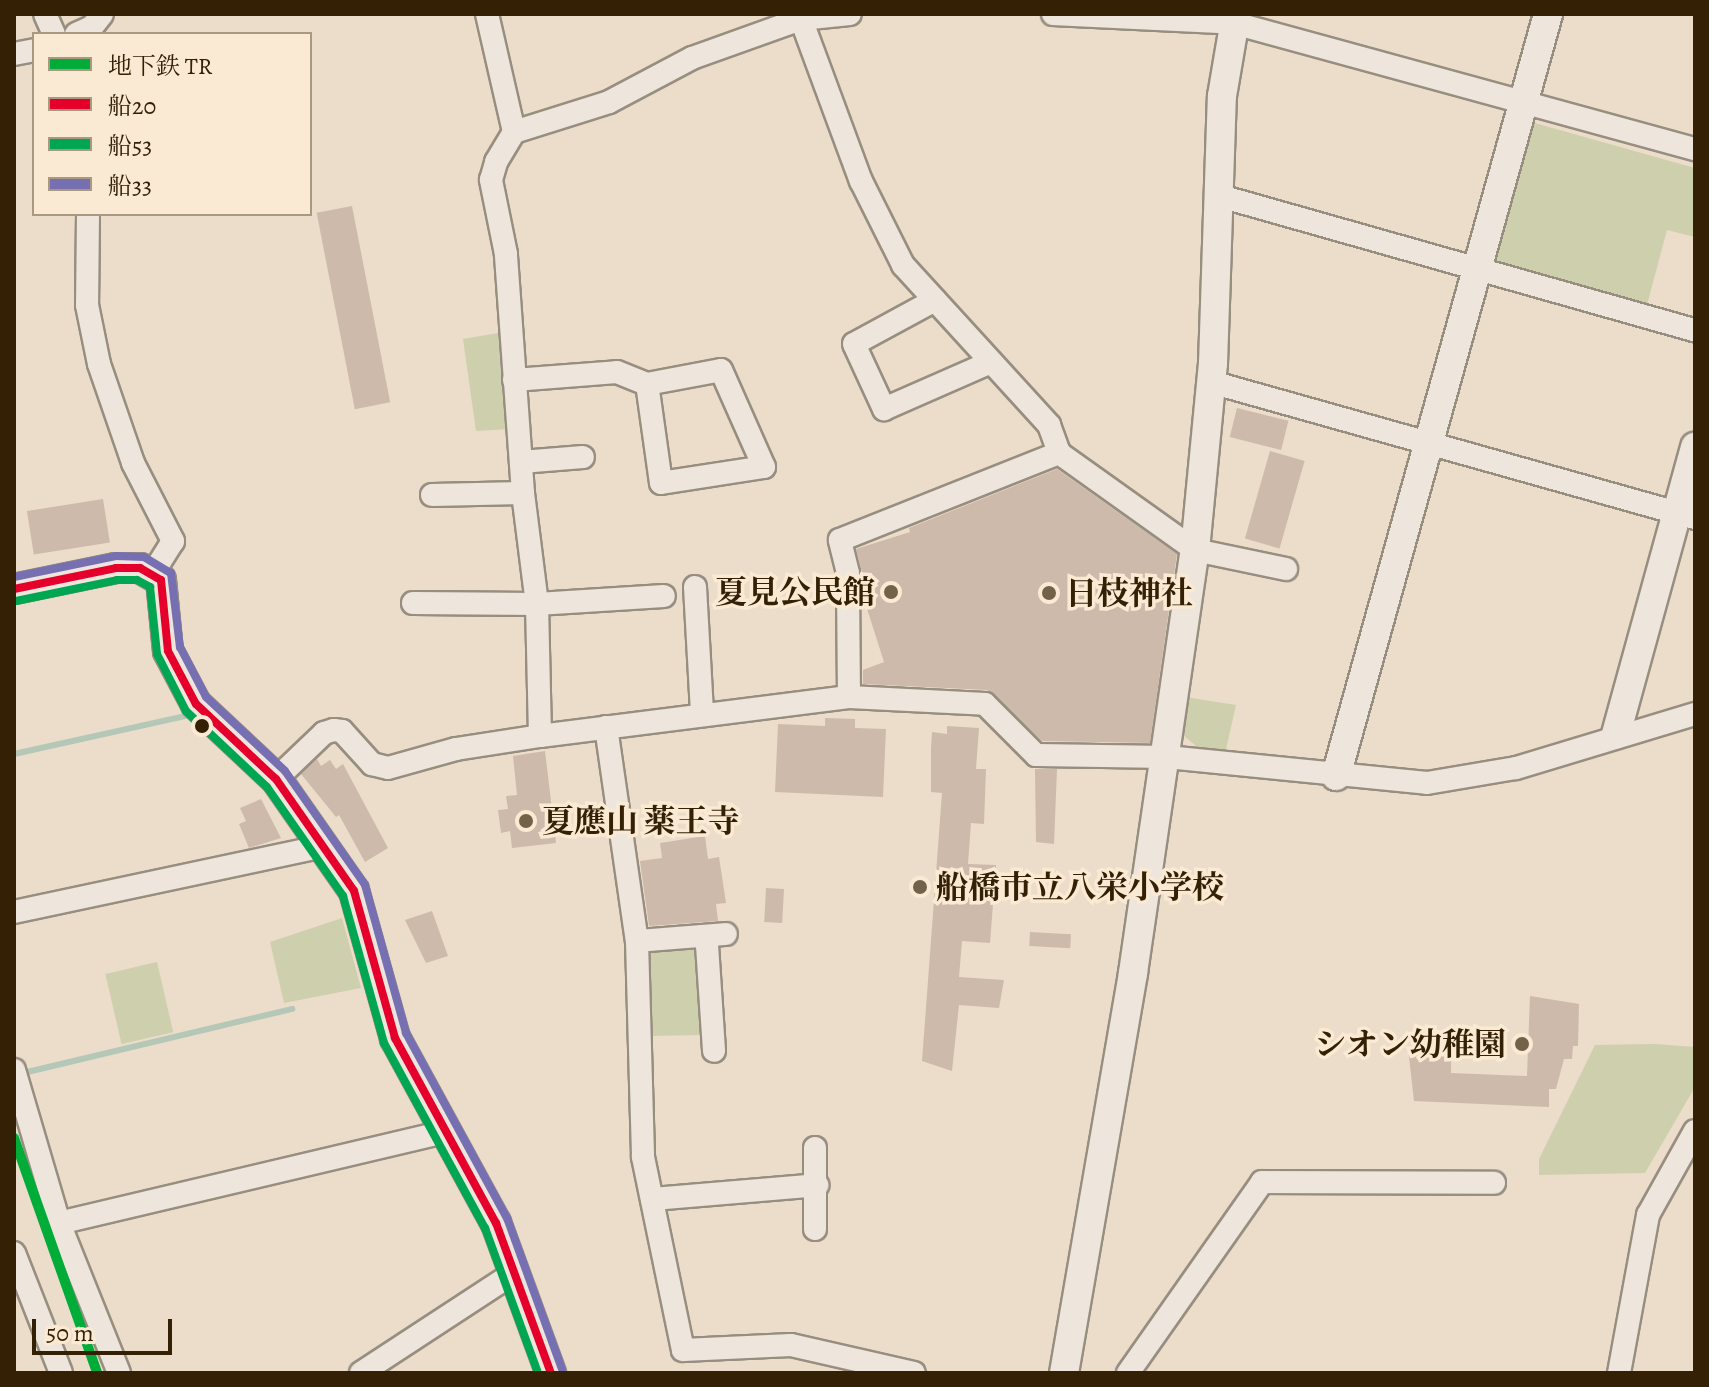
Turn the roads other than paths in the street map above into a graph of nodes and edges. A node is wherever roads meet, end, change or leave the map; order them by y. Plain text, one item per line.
1 (102, 14) edge
2 (487, 14) edge
3 (850, 14) edge
4 (1053, 14) edge
5 (1548, 14) edge
6 (1129, 18) edge
7 (1235, 18) edge
8 (801, 19) junction
9 (81, 32) edge
10 (1523, 105) junction
11 (514, 132) junction
12 (1695, 149) edge
13 (1695, 158) edge
14 (1220, 196) junction
15 (88, 216) edge
16 (1479, 269) junction
17 (935, 300) junction
18 (1695, 330) edge
19 (991, 362) junction
20 (514, 380) junction
21 (1211, 382) junction
22 (647, 384) junction
23 (1428, 443) junction
24 (1695, 447) edge
25 (1059, 453) junction
26 (583, 457) dead end
27 (521, 462) junction
28 (523, 493) junction
29 (432, 495) dead end
30 (1686, 516) edge
31 (1195, 550) junction
32 (1286, 569) dead end
33 (153, 573) junction
34 (695, 587) dead end
35 (14, 589) edge
36 (664, 596) dead end
37 (413, 603) dead end
38 (537, 604) junction
39 (849, 697) junction
40 (702, 713) junction
41 (1695, 714) edge
42 (606, 727) junction
43 (1616, 734) junction
44 (540, 736) junction
45 (1167, 757) junction
46 (1336, 776) junction
47 (276, 779) junction
48 (325, 846) junction
49 (14, 912) edge
50 (726, 934) dead end
51 (702, 936) junction
52 (637, 941) junction
53 (714, 1051) dead end
54 (14, 1070) edge
55 (447, 1131) junction
56 (1695, 1131) edge
57 (815, 1148) dead end
58 (1494, 1183) dead end
59 (817, 1185) junction
60 (652, 1199) junction
61 (59, 1223) junction
62 (815, 1229) dead end
63 (14, 1253) edge
64 (514, 1273) junction
65 (61, 1373) edge
66 (119, 1373) edge
67 (361, 1373) edge
68 (551, 1373) edge
69 (914, 1373) edge
70 (1064, 1373) edge
71 (1128, 1373) edge
72 (1619, 1373) edge

1 - 9 street
2 - 11 street
3 - 8 street
4 - 6 street
5 - 10 street
6 - 7 street
7 - 10 street
7 - 14 street
8 - 11 street
8 - 17 street
10 - 12 street
10 - 13 street
10 - 16 street
11 - 20 street
14 - 16 street
14 - 21 street
15 - 33 street
16 - 18 street
16 - 23 street
17 - 19 street
17 - 19 street
19 - 25 street
20 - 22 street
20 - 27 street
21 - 23 street
21 - 31 street
22 - 22 street
23 - 30 street
23 - 46 street
24 - 30 street
25 - 31 street
25 - 39 street
26 - 27 street
27 - 28 street
28 - 29 street
28 - 38 street
30 - 43 street
31 - 32 street
31 - 45 street
33 - 35 street
33 - 47 street
34 - 40 street
36 - 38 street
37 - 38 street
38 - 44 street
39 - 40 street
39 - 45 street
40 - 42 street
41 - 43 street
42 - 44 street
42 - 52 street
43 - 46 street
44 - 47 street
45 - 46 street
45 - 70 street
47 - 48 street
48 - 49 street
48 - 55 street
50 - 51 street
51 - 52 street
51 - 53 street
52 - 60 street
54 - 61 street
55 - 61 street
55 - 64 street
56 - 72 street
57 - 59 street
58 - 71 street
59 - 60 street
59 - 62 street
60 - 69 street
61 - 66 street
63 - 65 street
64 - 67 street
64 - 68 street

